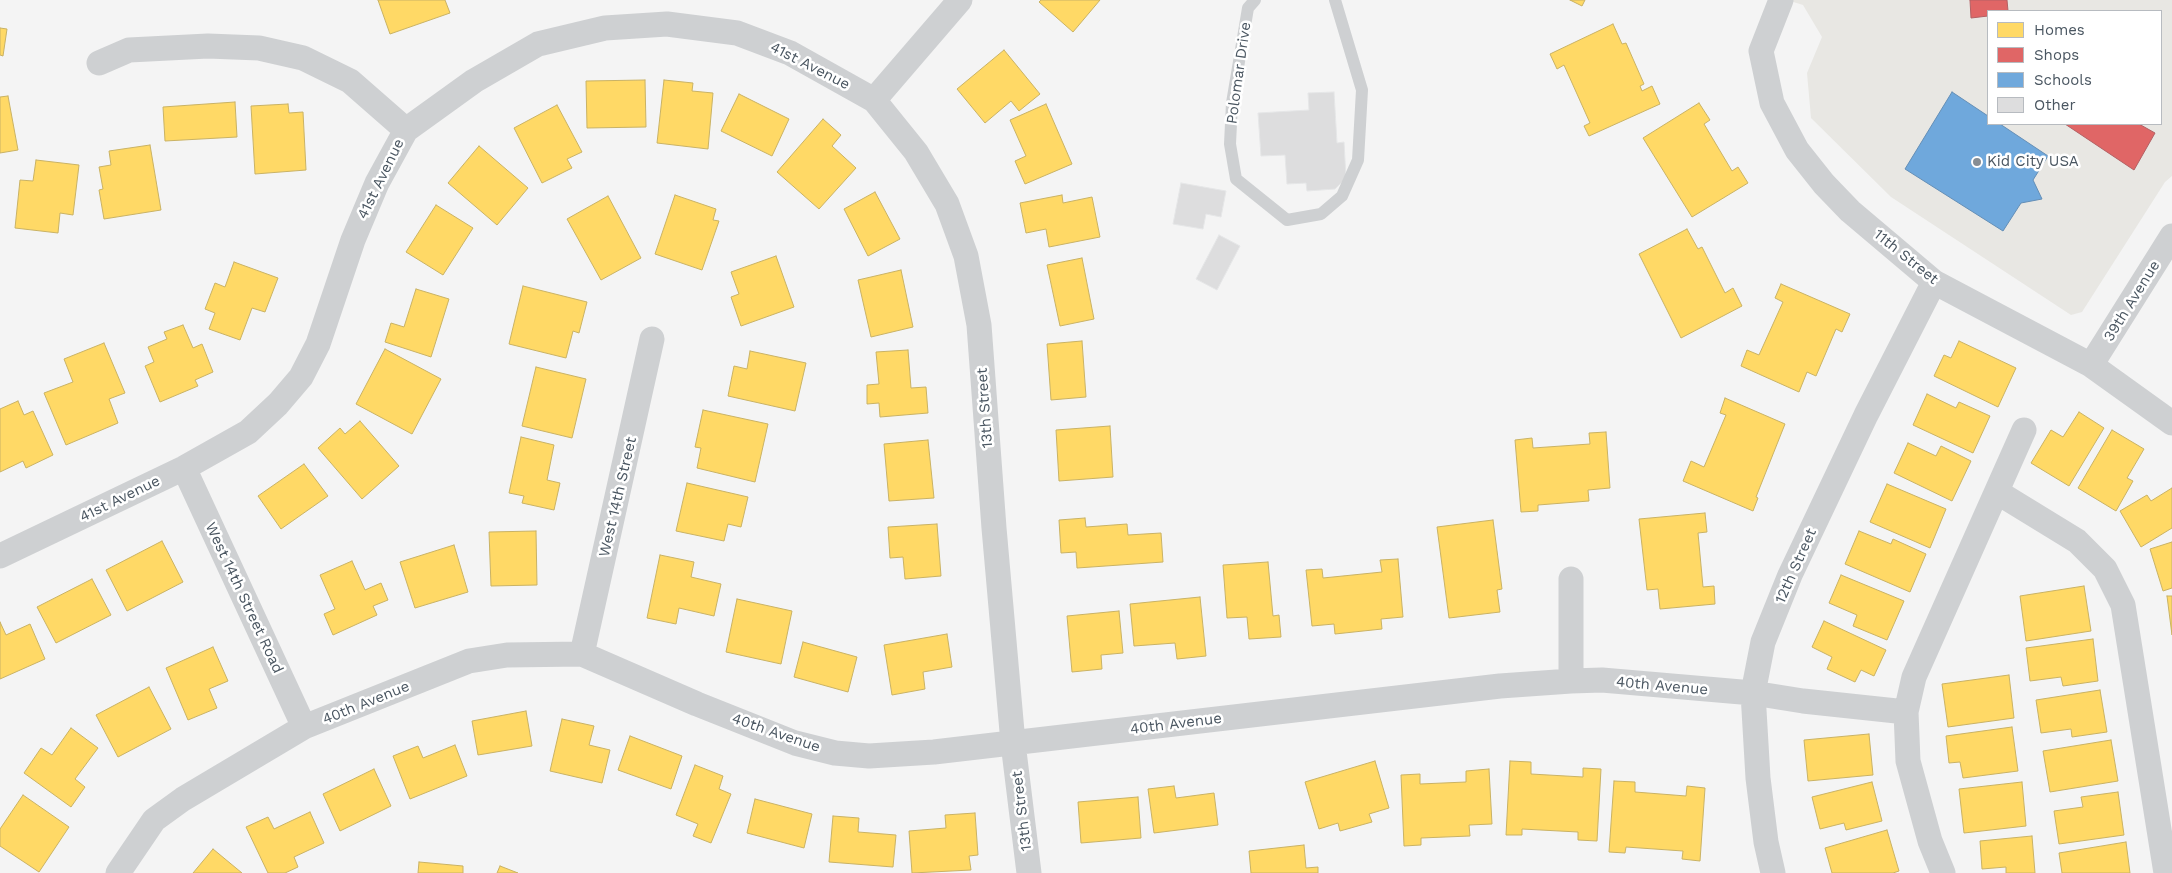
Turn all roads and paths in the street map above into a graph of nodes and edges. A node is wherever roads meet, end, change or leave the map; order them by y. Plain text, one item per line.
1 (960, 0) edge
2 (1335, 0) edge
3 (1781, 0) edge
4 (1250, 3) edge
5 (99, 63) dead end
6 (874, 100) junction
7 (406, 130) junction
8 (2172, 236) edge
9 (1934, 282) junction
10 (652, 339) dead end
11 (2092, 365) junction
12 (2172, 423) edge
13 (2024, 430) dead end
14 (184, 468) junction
15 (1998, 492) junction
16 (0, 556) edge
17 (1571, 579) dead end
18 (582, 654) junction
19 (1571, 681) junction
20 (1752, 693) junction
21 (1906, 712) junction
22 (304, 728) junction
23 (1013, 743) junction
24 (2166, 830) edge
25 (118, 873) edge
26 (1029, 873) edge
27 (1773, 873) edge
28 (1944, 873) edge
29 (2166, 873) edge

1 - 6 street
2 - 4 lane, Polomar Drive
3 - 9 street, 11th Street
5 - 7 street
6 - 7 street, 41st Avenue
6 - 23 street, 13th Street
7 - 14 street, 41st Avenue
8 - 11 street, 39th Avenue
9 - 11 street, 11th Street
9 - 20 street, 12th Street
10 - 18 street, West 14th Street
11 - 12 street, 11th Street
13 - 15 street
14 - 16 street, 41st Avenue
14 - 22 street, West 14th Street Road
15 - 21 street
15 - 24 street
17 - 19 street
18 - 22 street, 40th Avenue
18 - 23 street, 40th Avenue
19 - 20 street, 40th Avenue
19 - 23 street, 40th Avenue
20 - 21 street, 40th Avenue
20 - 27 street, 12th Street
21 - 28 street
22 - 25 street, 40th Avenue
23 - 26 street, 13th Street
24 - 29 street

